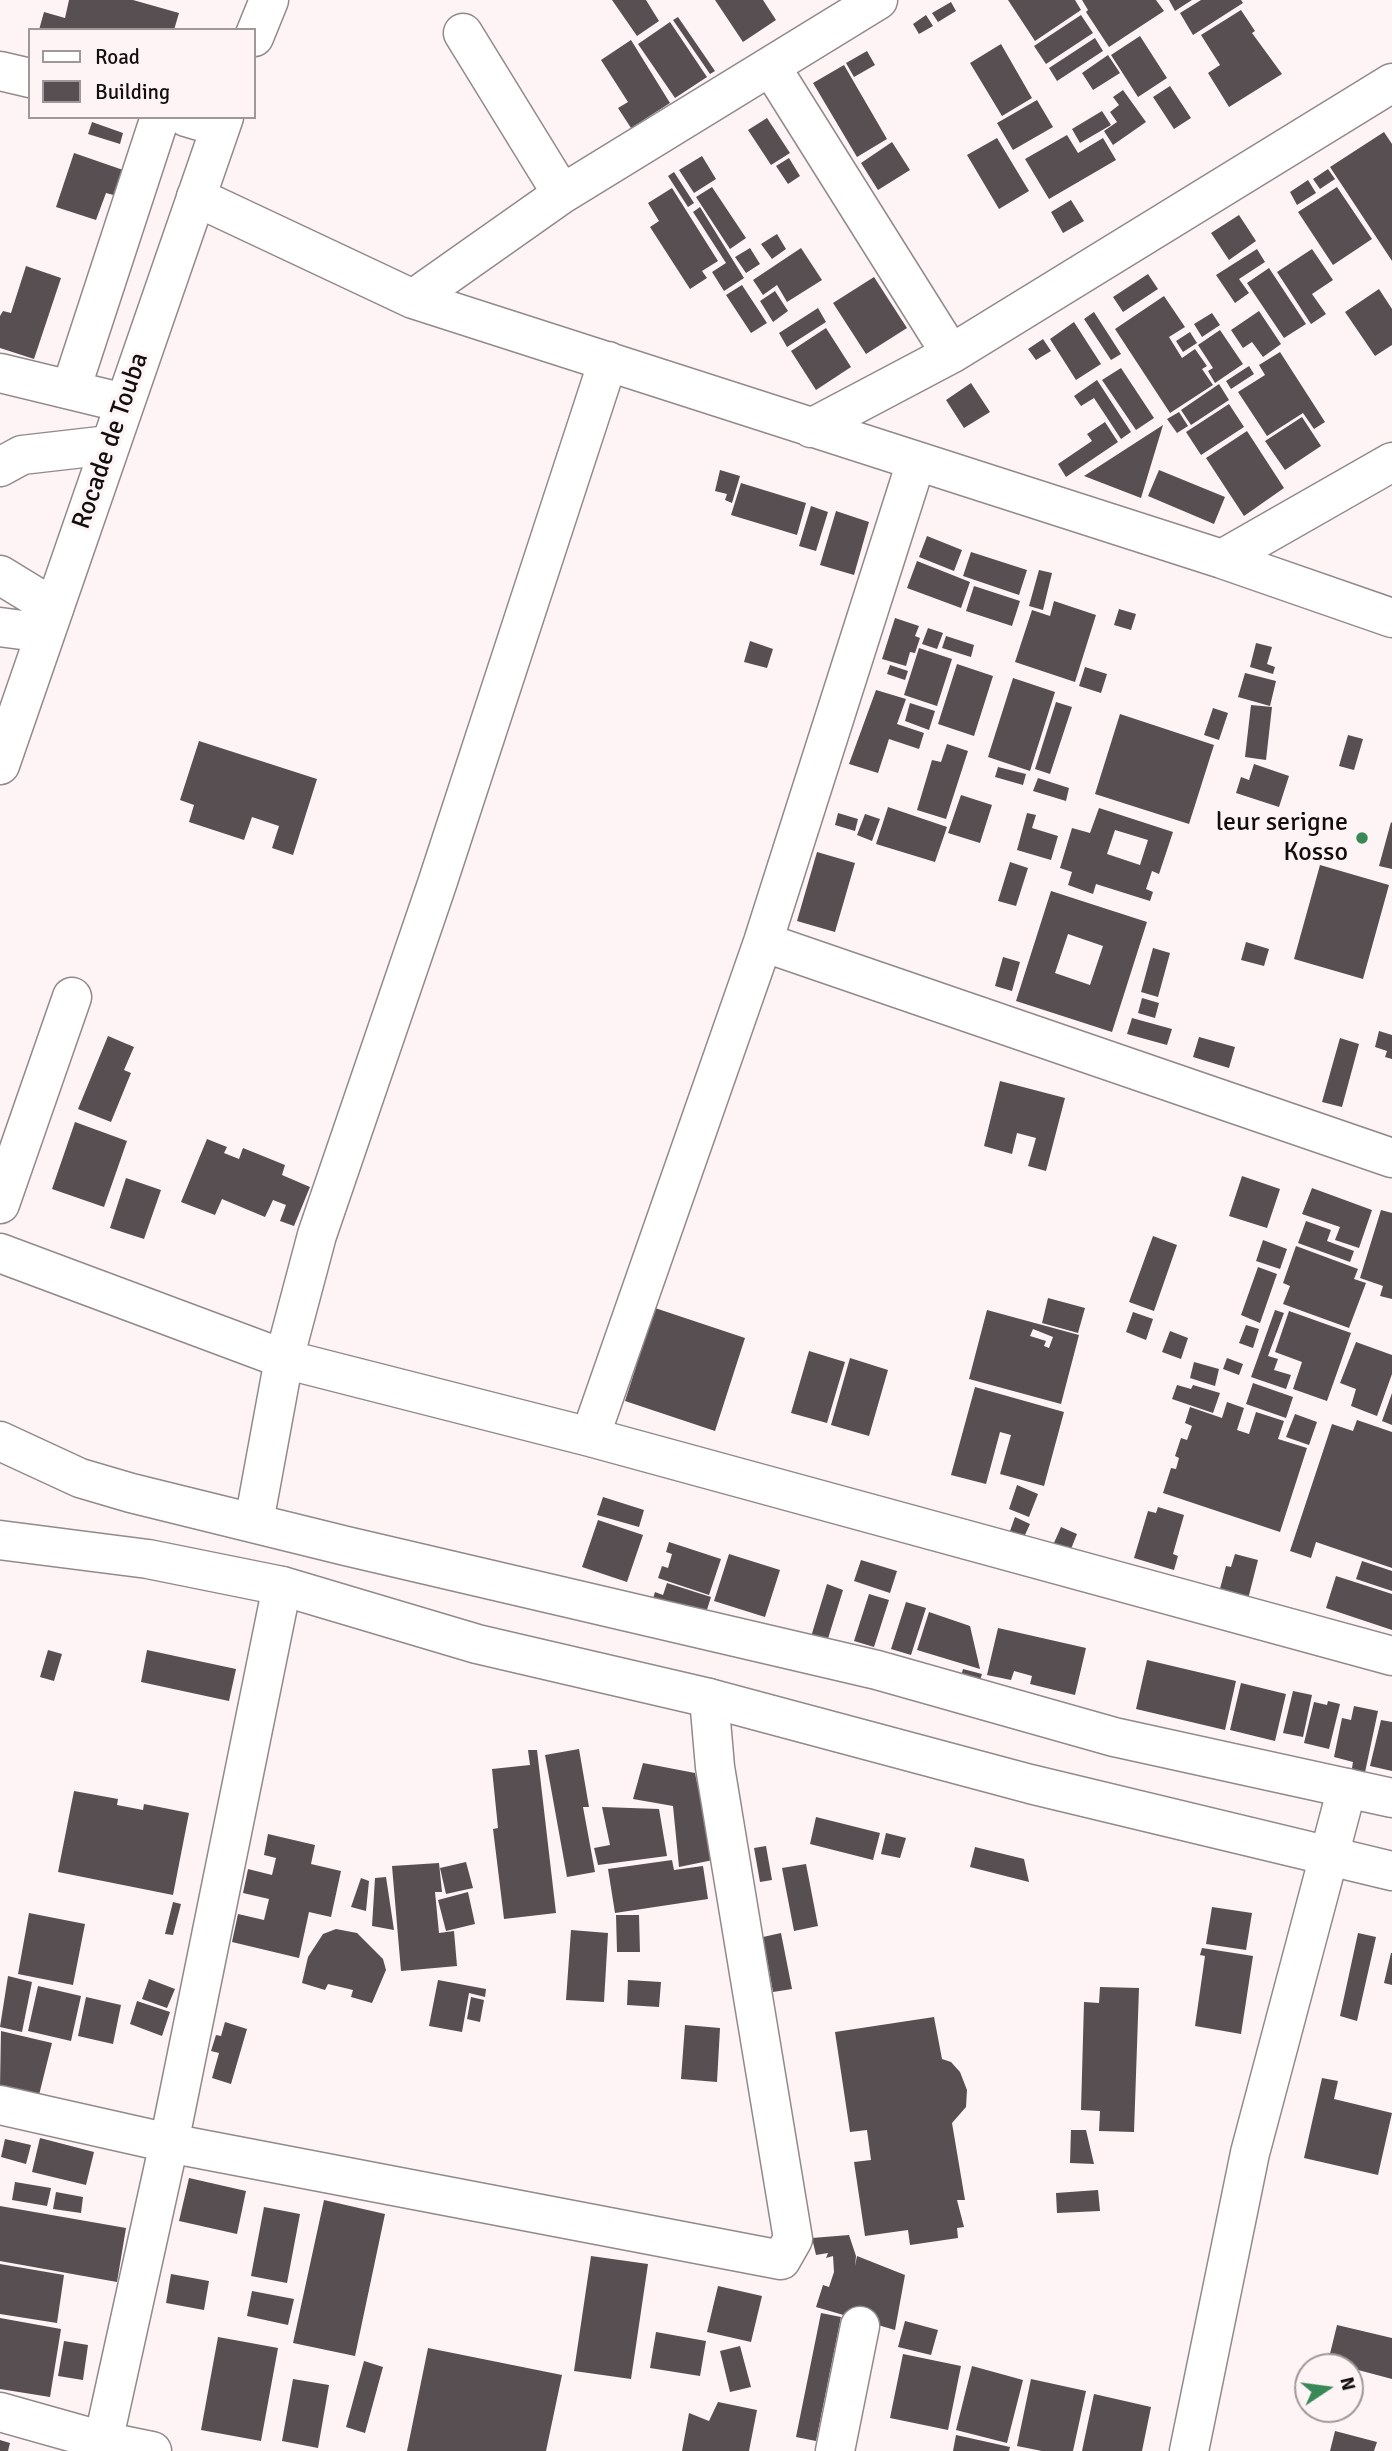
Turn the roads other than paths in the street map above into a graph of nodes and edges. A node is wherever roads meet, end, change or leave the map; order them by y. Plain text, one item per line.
1 (269, 0) edge
2 (878, 0) edge
3 (256, 32) edge
4 (463, 33) dead end
5 (771, 67) junction
6 (0, 71) edge
7 (28, 78) edge
8 (1392, 83) edge
9 (159, 119) edge
10 (210, 120) edge
11 (562, 194) junction
12 (195, 197) junction
13 (413, 299) junction
14 (951, 354) junction
15 (608, 361) junction
16 (0, 373) edge
17 (71, 389) junction
18 (124, 403) junction
19 (811, 429) junction
20 (109, 445) junction
21 (916, 463) junction
22 (1392, 463) edge
23 (0, 467) edge
24 (1222, 559) junction
25 (0, 575) edge
26 (1392, 618) edge
27 (49, 621) junction
28 (0, 626) edge
29 (0, 765) edge
30 (763, 942) junction
31 (72, 997) dead end
32 (1392, 1158) edge
33 (0, 1204) edge
34 (0, 1253) edge
35 (284, 1359) junction
36 (590, 1437) junction
37 (0, 1441) edge
38 (254, 1522) junction
39 (0, 1540) edge
40 (282, 1586) junction
41 (1392, 1656) edge
42 (709, 1698) junction
43 (1347, 1788) junction
44 (1392, 1798) edge
45 (1328, 1856) junction
46 (1392, 1871) edge
47 (0, 2105) edge
48 (169, 2143) junction
49 (860, 2326) dead end
50 (0, 2412) edge
51 (102, 2446) edge
52 (152, 2451) edge
53 (835, 2451) edge
54 (1189, 2451) edge

1 - 3 street
2 - 5 street
4 - 11 street
5 - 11 street
5 - 14 street
6 - 7 street
8 - 14 street
9 - 17 street
10 - 12 street, Rocade de Touba
11 - 13 street
12 - 13 street
12 - 18 street, Rocade de Touba
13 - 15 street
14 - 19 street
15 - 19 street
15 - 35 street
16 - 17 street
17 - 18 street
18 - 20 street, Rocade de Touba
19 - 21 street
20 - 23 street
20 - 27 street, Rocade de Touba
21 - 24 street
21 - 30 street
22 - 24 street
24 - 26 street
25 - 27 street
27 - 28 street
27 - 29 street, Rocade de Touba
30 - 32 street
30 - 36 street
31 - 33 street
34 - 35 street
35 - 36 street
35 - 38 street
36 - 41 street
37 - 38 street
38 - 43 street
39 - 40 street
40 - 42 street
40 - 48 street
42 - 45 street
42 - 48 street
43 - 44 street
43 - 45 street
45 - 46 street
45 - 54 street
47 - 48 street
48 - 51 street
49 - 53 street
50 - 51 street
51 - 52 street

